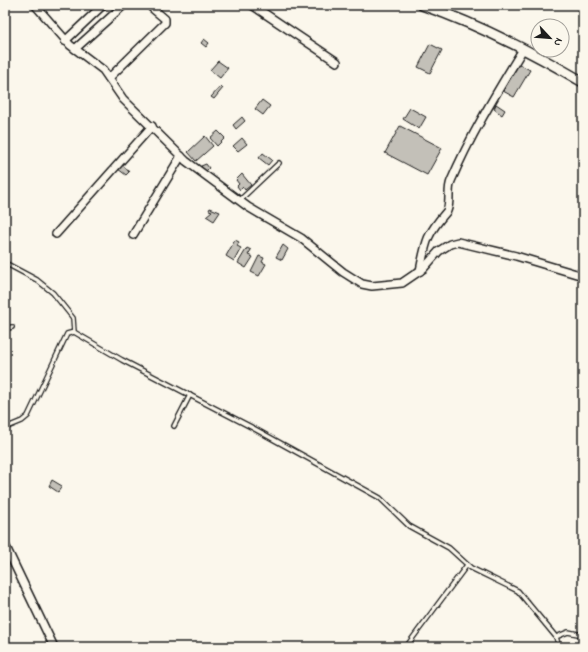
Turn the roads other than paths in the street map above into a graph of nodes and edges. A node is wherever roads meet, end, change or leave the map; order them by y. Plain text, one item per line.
1 (35, 5) edge
2 (103, 5) edge
3 (124, 5) edge
4 (151, 5) edge
5 (252, 5) edge
6 (422, 5) edge
7 (432, 7) edge
8 (65, 41) junction
9 (75, 49) junction
10 (523, 49) junction
11 (337, 62) dead end
12 (109, 78) junction
13 (583, 82) edge
14 (152, 126) junction
15 (181, 156) junction
16 (279, 163) dead end
17 (240, 200) junction
18 (56, 234) dead end
19 (133, 235) dead end
20 (5, 263) edge
21 (420, 271) junction
22 (583, 276) edge
23 (12, 327) dead end
24 (5, 329) edge
25 (74, 332) junction
26 (190, 395) junction
27 (174, 426) dead end
28 (5, 428) edge
29 (5, 544) edge
30 (467, 565) junction
31 (583, 635) edge
32 (556, 637) junction
33 (54, 647) edge
34 (406, 647) edge
35 (559, 647) edge

1 - 8 street
2 - 8 street
3 - 9 street
4 - 12 street
5 - 11 street
6 - 7 street
7 - 10 street
8 - 9 street
9 - 12 street
10 - 13 street
10 - 21 street
12 - 14 street
14 - 15 street
14 - 18 street
15 - 17 street
15 - 19 street
16 - 17 lane
17 - 21 street
20 - 25 lane
21 - 22 street
23 - 24 lane
25 - 26 lane
25 - 28 lane
26 - 27 lane
26 - 30 lane
29 - 33 street
30 - 32 lane
30 - 34 lane
31 - 32 lane
32 - 35 lane

